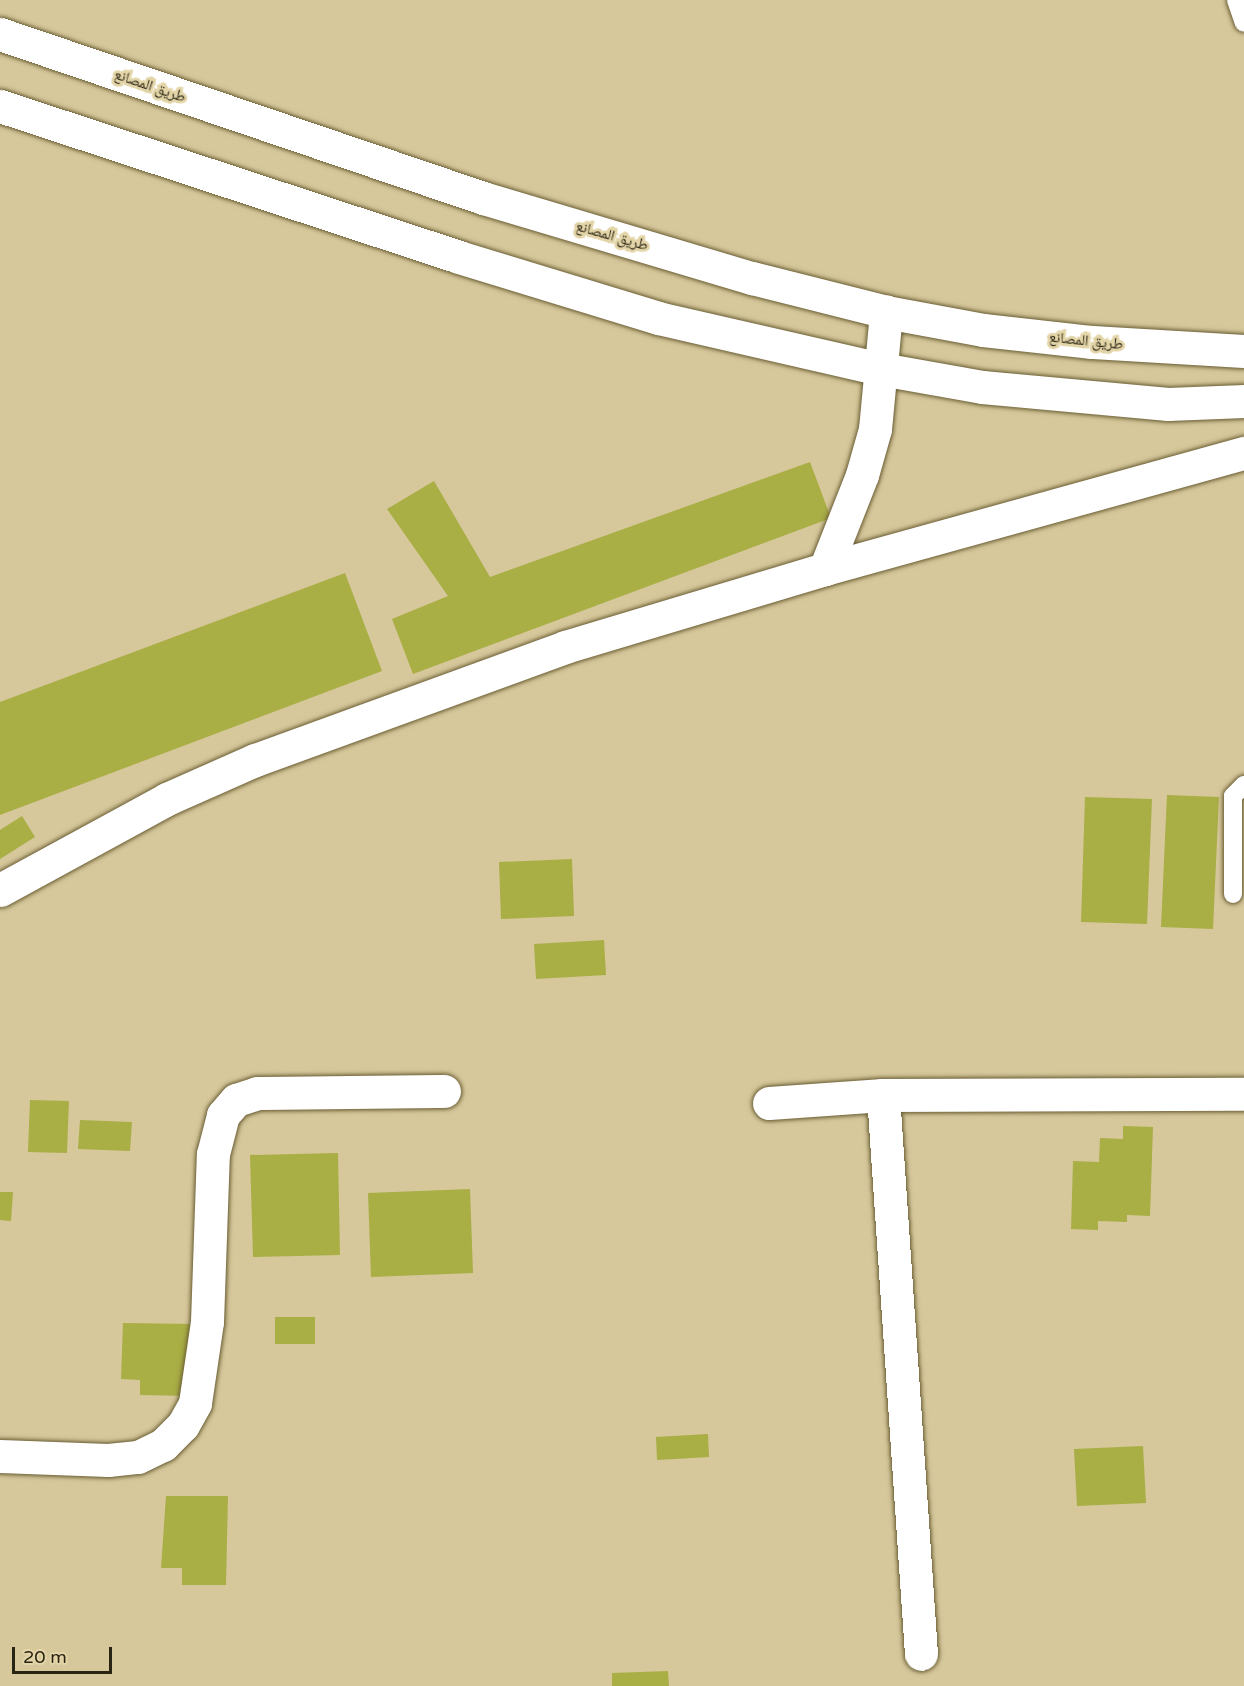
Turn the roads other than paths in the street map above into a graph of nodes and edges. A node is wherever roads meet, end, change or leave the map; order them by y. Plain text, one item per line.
1 (1236, 0) edge
2 (1244, 23) edge
3 (0, 34) edge
4 (0, 106) edge
5 (886, 312) junction
6 (1244, 351) edge
7 (881, 369) junction
8 (1244, 401) edge
9 (1244, 453) edge
10 (825, 569) junction
11 (1244, 785) edge
12 (0, 890) edge
13 (1233, 894) dead end
14 (444, 1091) dead end
15 (1244, 1094) edge
16 (883, 1095) junction
17 (769, 1103) dead end
18 (0, 1456) edge
19 (921, 1654) dead end

1 - 2 lane
3 - 5 street, طريق المصانع
4 - 7 street
5 - 6 street, طريق المصانع
5 - 7 street
7 - 8 street
7 - 10 street
9 - 10 street
10 - 12 street
11 - 13 lane
14 - 18 street
15 - 16 street
16 - 17 street
16 - 19 street

